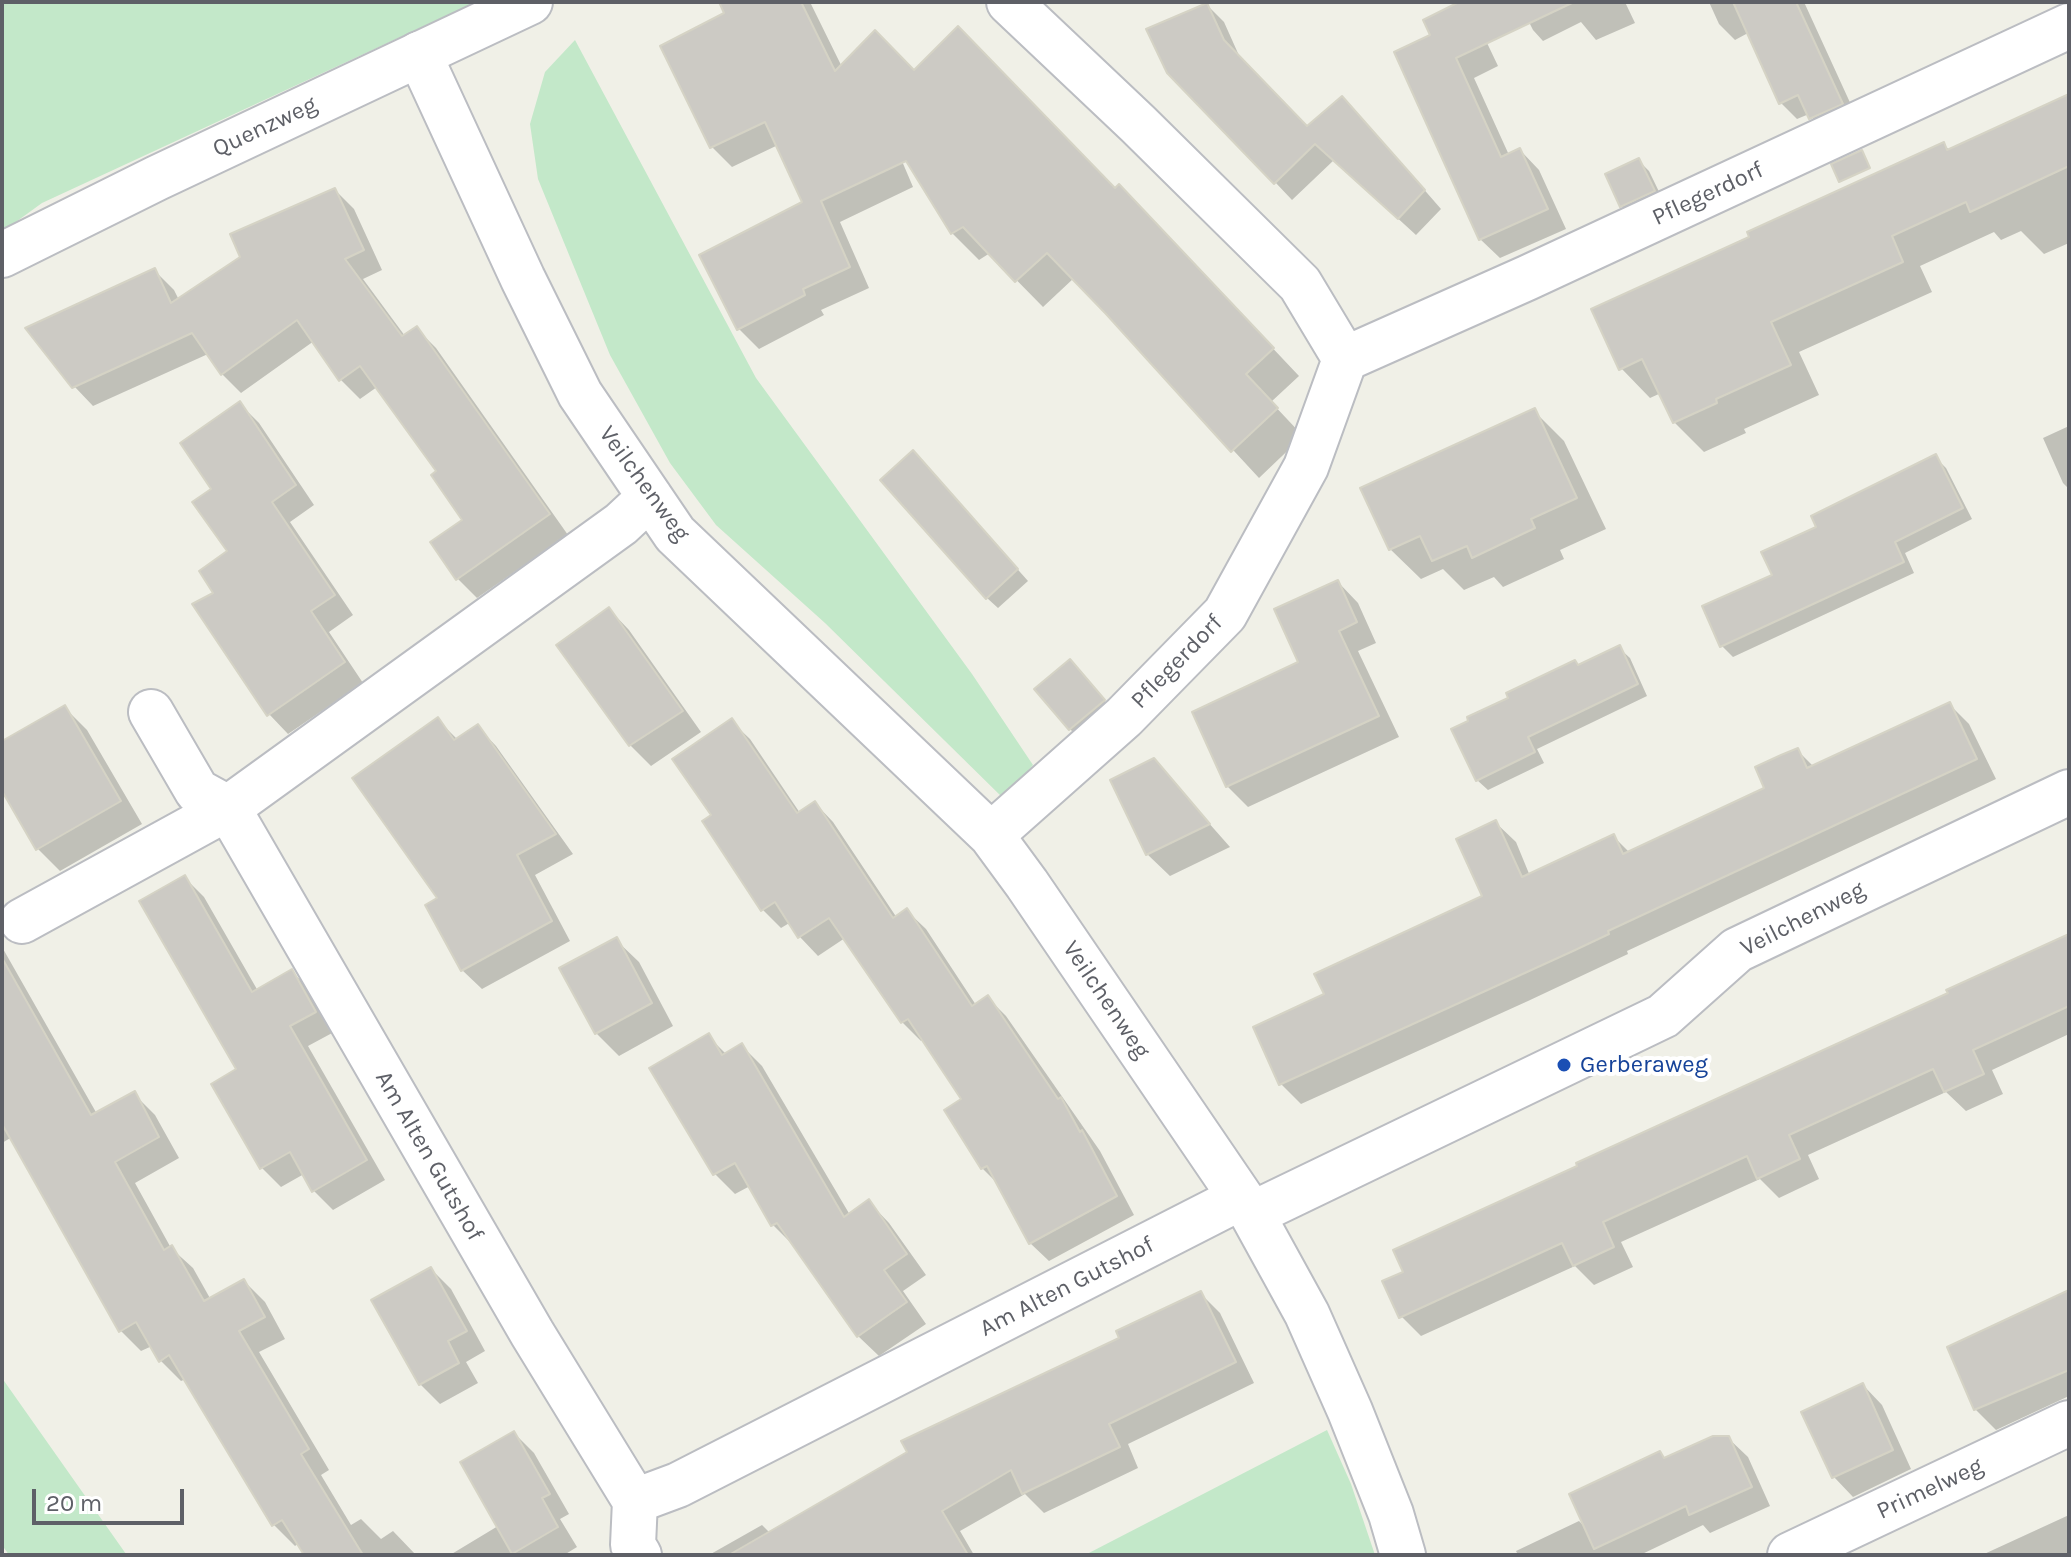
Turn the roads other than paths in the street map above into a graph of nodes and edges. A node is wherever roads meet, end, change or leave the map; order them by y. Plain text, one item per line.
1 (530, 2) edge
2 (1009, 2) edge
3 (2069, 26) edge
4 (419, 54) junction
5 (2, 255) edge
6 (1345, 359) junction
7 (650, 497) junction
8 (151, 712) dead end
9 (2069, 792) edge
10 (228, 808) junction
11 (991, 835) junction
12 (22, 921) dead end
13 (1246, 1206) junction
14 (2069, 1423) edge
15 (635, 1501) junction
16 (639, 1555) edge
17 (1403, 1555) edge
18 (1790, 1555) edge

1 - 4 street, Quenzweg
2 - 6 street
3 - 6 street, Pflegerdorf
4 - 5 street, Quenzweg
4 - 7 street, Veilchenweg
6 - 11 street, Pflegerdorf
7 - 10 street
7 - 11 street, Veilchenweg
8 - 10 street, Am Alten Gutshof
9 - 13 street, Veilchenweg
10 - 12 street
10 - 15 street, Am Alten Gutshof
11 - 13 street, Veilchenweg
13 - 15 street, Am Alten Gutshof
13 - 17 street
14 - 18 street, Primelweg
15 - 16 street

